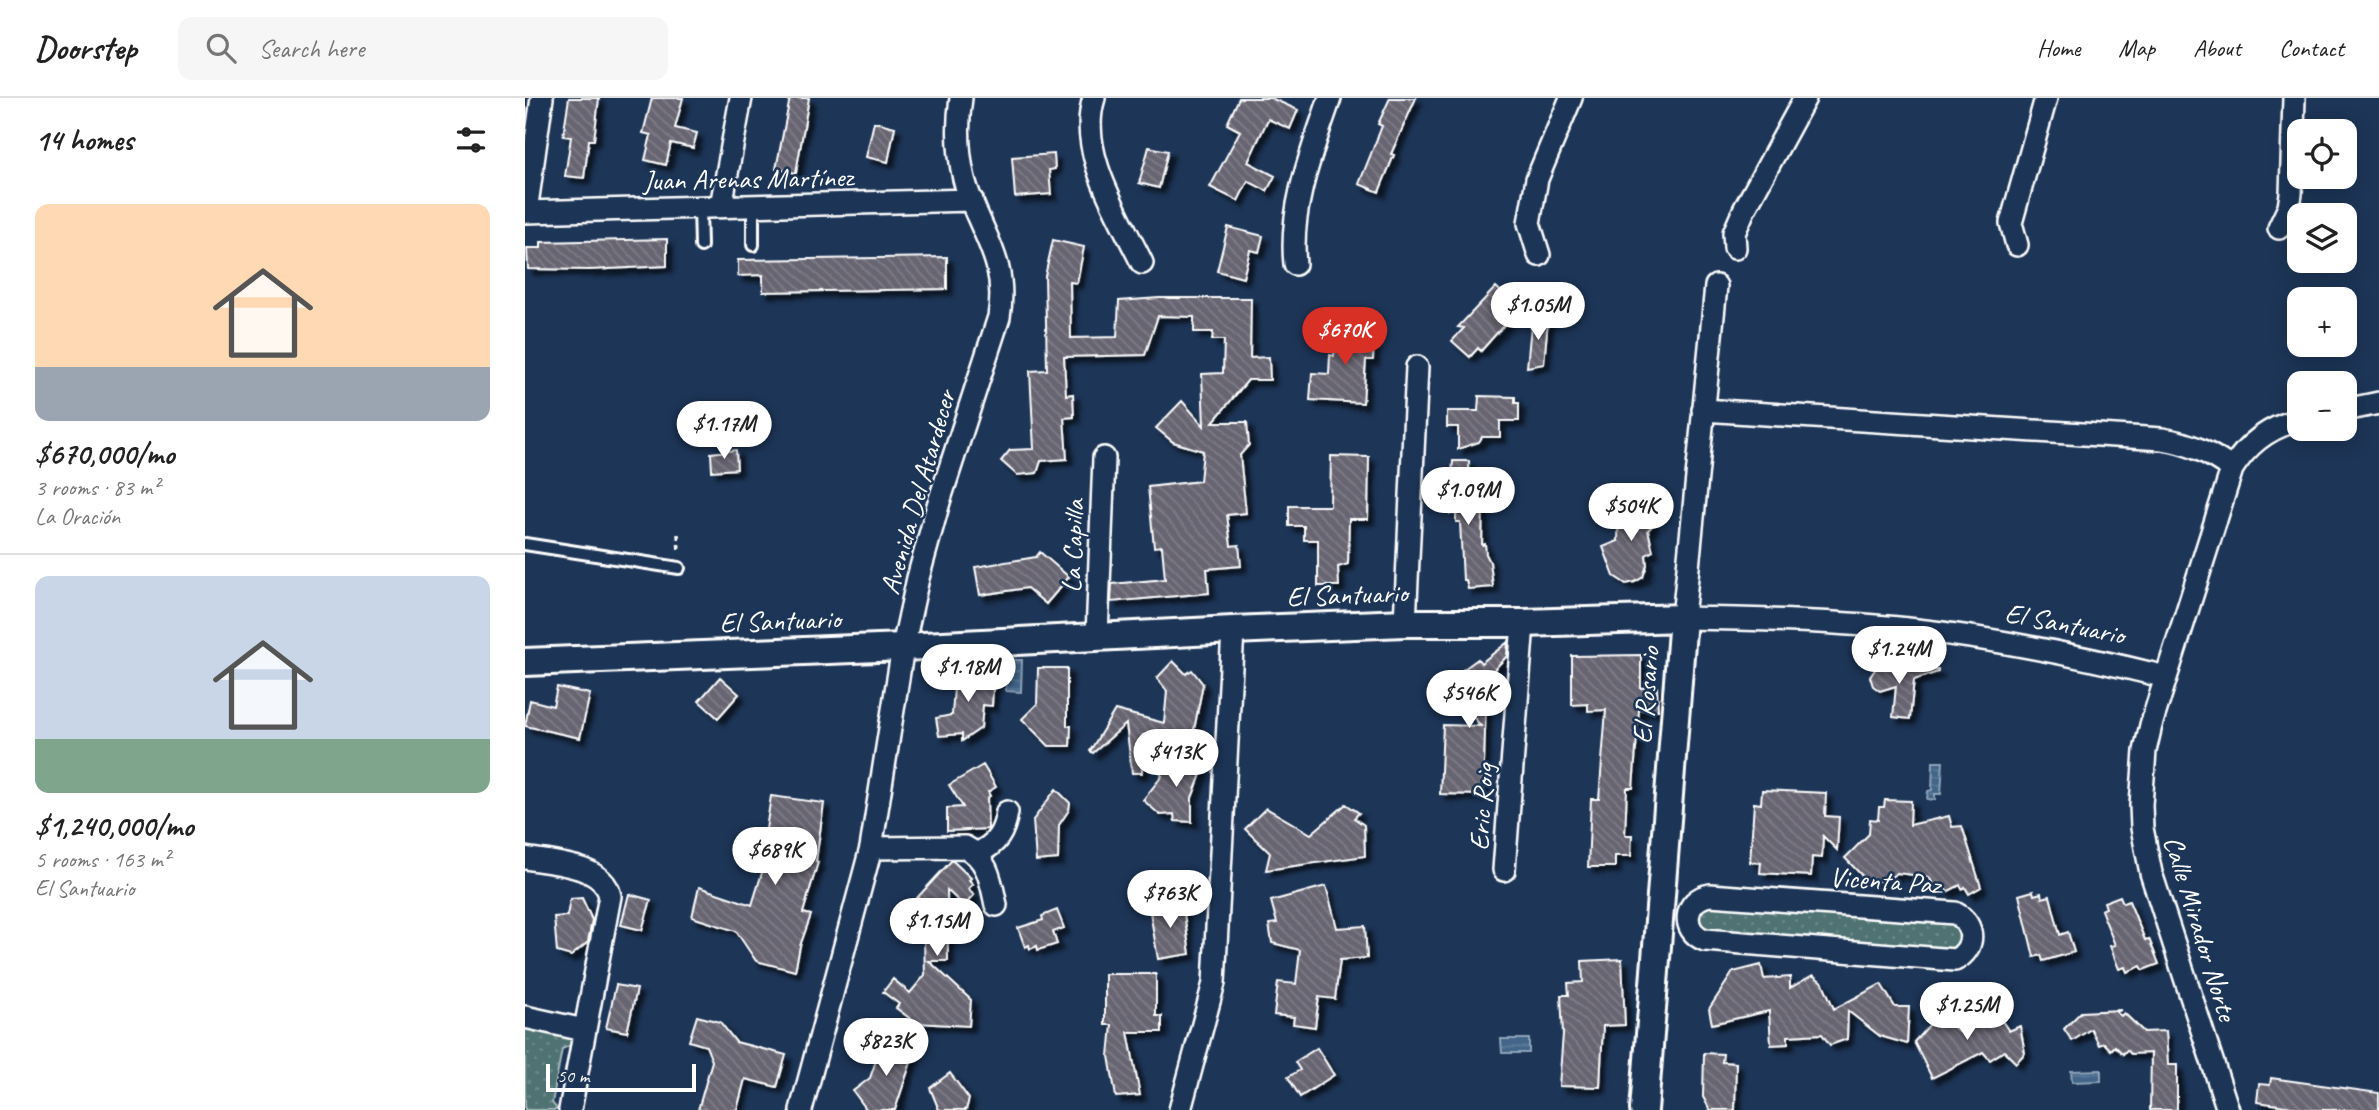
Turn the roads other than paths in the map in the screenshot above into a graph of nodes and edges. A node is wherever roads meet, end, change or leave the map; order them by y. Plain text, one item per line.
1 (543, 98) edge
2 (741, 98) edge
3 (961, 98) edge
4 (1094, 98) edge
5 (1330, 98) edge
6 (1571, 98) edge
7 (1805, 98) edge
8 (2046, 98) edge
9 (2294, 98) edge
10 (972, 200) junction
11 (753, 205) junction
12 (711, 207) junction
13 (526, 212) edge
14 (2279, 228) dead end
15 (753, 245) dead end
16 (2017, 245) dead end
17 (701, 246) dead end
18 (1735, 247) dead end
19 (1539, 255) dead end
20 (1142, 263) dead end
21 (1295, 264) dead end
22 (1716, 286) dead end
23 (1417, 367) dead end
24 (2379, 403) edge
25 (2357, 408) edge
26 (1703, 410) junction
27 (2287, 424) edge
28 (1104, 458) dead end
29 (2232, 469) junction
30 (525, 544) edge
31 (679, 568) dead end
32 (1683, 618) junction
33 (1405, 623) junction
34 (1523, 623) junction
35 (1233, 630) junction
36 (1097, 636) junction
37 (902, 647) junction
38 (525, 662) edge
39 (2166, 677) junction
40 (1007, 812) dead end
41 (871, 848) junction
42 (978, 853) junction
43 (525, 858) edge
44 (1504, 870) dead end
45 (996, 905) dead end
46 (1659, 913) junction
47 (1688, 915) junction
48 (525, 1017) edge
49 (584, 1030) junction
50 (569, 1110) edge
51 (801, 1110) edge
52 (1180, 1110) edge
53 (1644, 1110) edge
54 (2228, 1110) edge

1 - 13 street
2 - 12 street
3 - 10 street, Avenida Del Atardecer
4 - 20 street
5 - 21 street
6 - 19 street
7 - 18 street
8 - 16 street
9 - 14 street
10 - 11 street, Juan Arenas Martínez
10 - 37 street, Avenida Del Atardecer
11 - 12 street, Juan Arenas Martínez
11 - 15 lane
12 - 13 street, Juan Arenas Martínez
12 - 17 lane
22 - 26 street, El Rosario
23 - 33 street
24 - 25 street
26 - 29 street
26 - 32 street, El Rosario
27 - 29 street
28 - 36 street, La Capilla
29 - 39 street, Calle Mirador Norte
30 - 31 lane
32 - 34 street, El Santuario
32 - 39 street, El Santuario
32 - 46 street, El Rosario
33 - 34 street, El Santuario
33 - 35 street, El Santuario
34 - 44 street, Eric Roig
35 - 36 street, El Santuario
35 - 52 street
36 - 37 street, El Santuario
37 - 38 street, El Santuario
37 - 41 street, Avenida Del Atardecer
39 - 54 street, Calle Mirador Norte
40 - 42 street
41 - 42 street
41 - 51 street, Avenida Del Atardecer
42 - 45 street
43 - 49 street
46 - 47 street
46 - 53 street, El Rosario
47 - 47 street, Vicenta Paz
48 - 49 street
49 - 50 street

